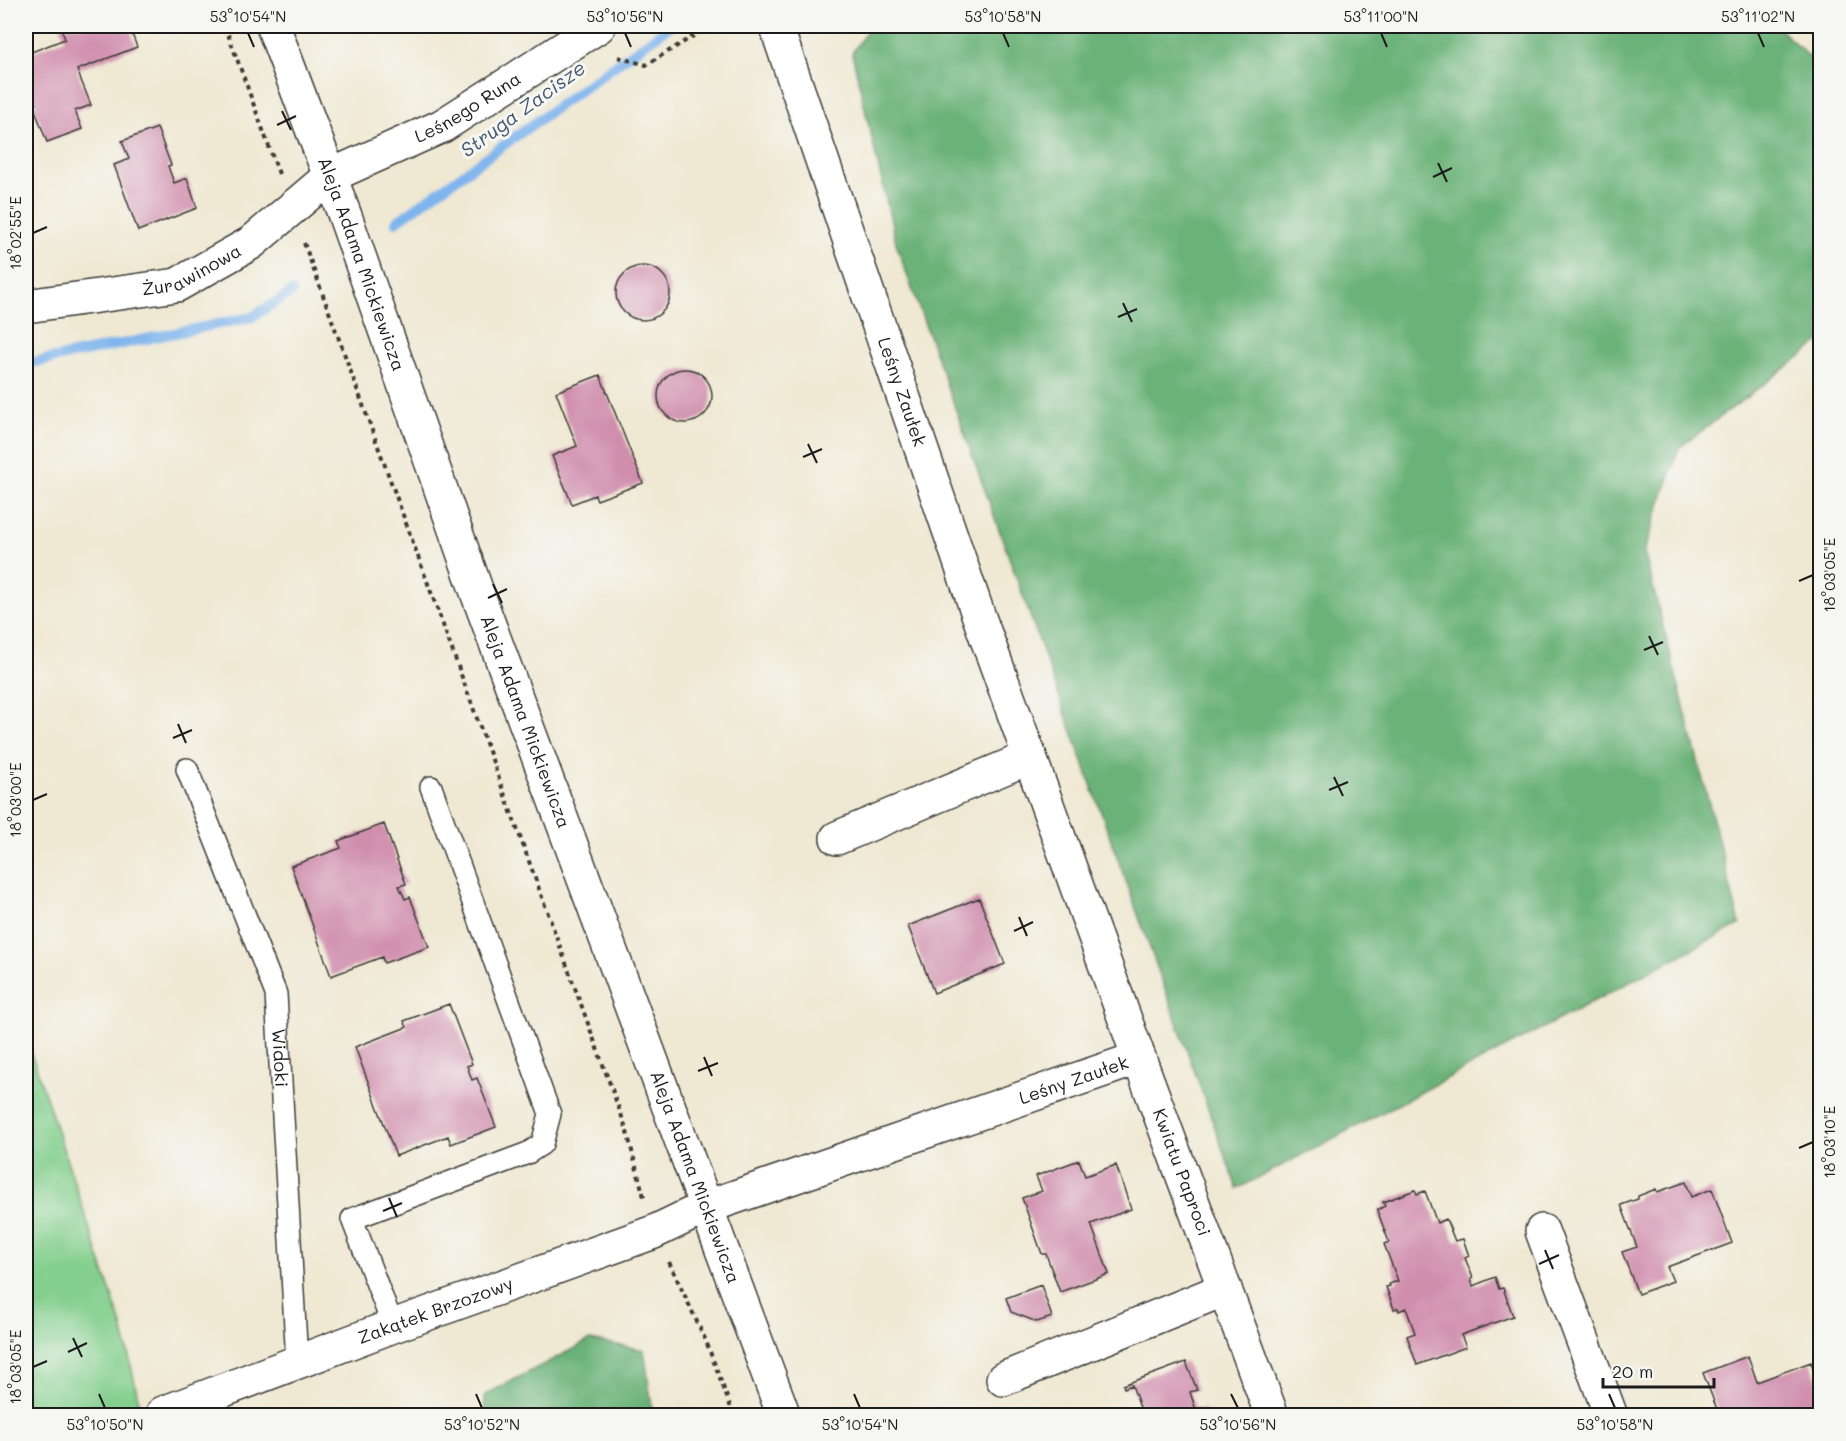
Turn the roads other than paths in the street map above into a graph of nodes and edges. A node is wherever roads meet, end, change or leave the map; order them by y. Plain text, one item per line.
1 (273, 26) edge
2 (776, 26) edge
3 (594, 29) edge
4 (330, 176) junction
5 (26, 306) edge
6 (1030, 757) junction
7 (187, 769) dead end
8 (430, 787) dead end
9 (837, 838) dead end
10 (1139, 1058) junction
11 (706, 1207) junction
12 (1542, 1231) dead end
13 (1225, 1289) junction
14 (393, 1326) junction
15 (297, 1362) junction
16 (1003, 1379) dead end
17 (164, 1413) dead end
18 (784, 1416) edge
19 (1272, 1416) edge
20 (1611, 1416) edge

1 - 4 street, Aleja Adama Mickiewicza
2 - 6 street, Leśny Zaułek
3 - 4 street, Leśnego Runa
4 - 5 street, Żurawinowa
4 - 11 street, Aleja Adama Mickiewicza
6 - 9 street
6 - 10 street, Leśny Zaułek
7 - 15 lane, Widoki
8 - 14 lane
10 - 11 street, Leśny Zaułek
10 - 13 street, Kwiatu Paproci
11 - 14 street, Zakątek Brzozowy
11 - 18 street, Aleja Adama Mickiewicza
12 - 20 street
13 - 16 street
13 - 19 street, Kwiatu Paproci
14 - 15 street, Zakątek Brzozowy
15 - 17 street, Zakątek Brzozowy

